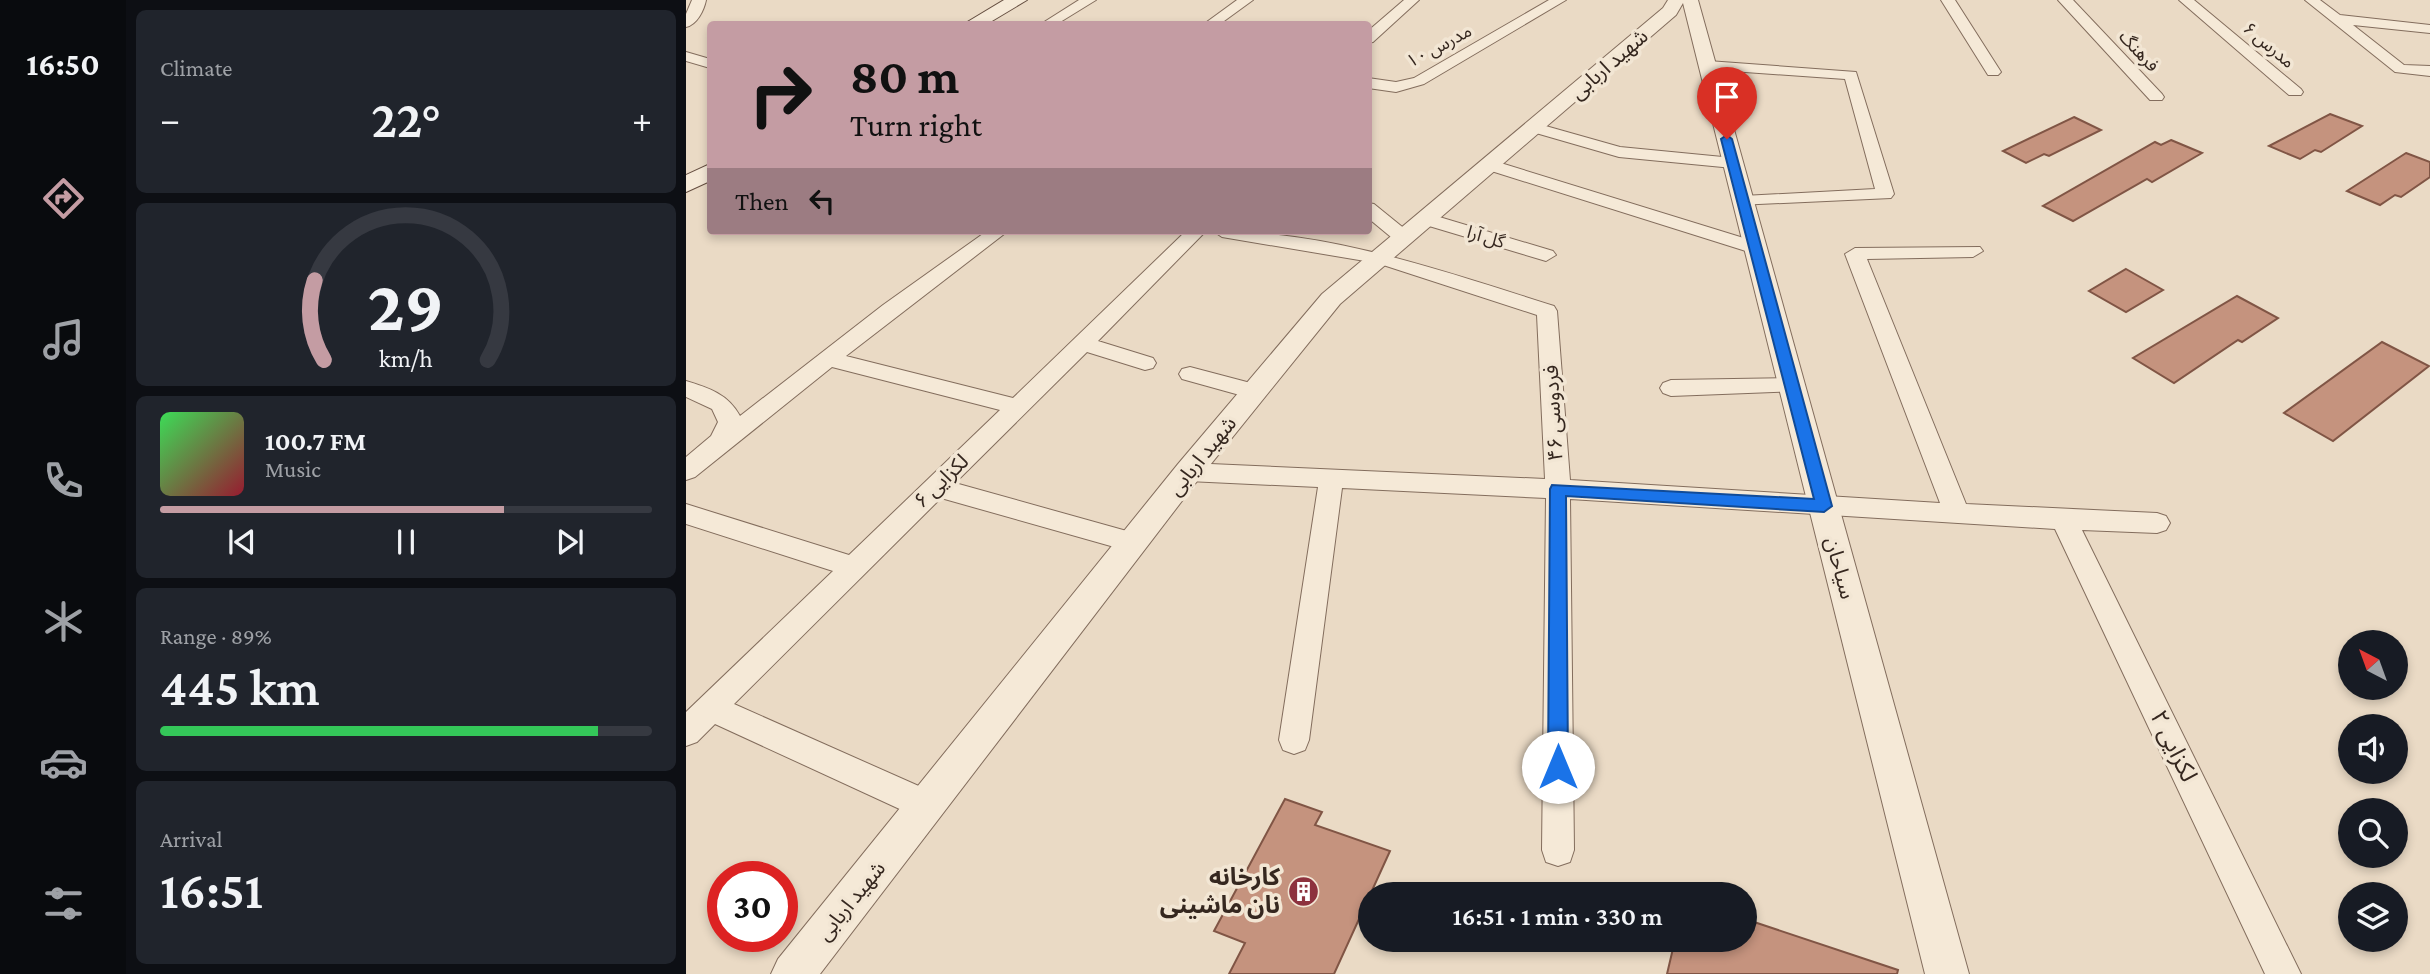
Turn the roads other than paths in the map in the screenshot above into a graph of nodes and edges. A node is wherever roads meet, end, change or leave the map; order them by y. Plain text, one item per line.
1 (699, 0) edge
2 (1018, 0) edge
3 (1088, 0) edge
4 (1245, 0) edge
5 (1412, 0) edge
6 (1559, 0) edge
7 (1948, 0) edge
8 (2066, 0) edge
9 (2186, 0) edge
10 (2312, 0) edge
11 (1683, 3) edge
12 (2337, 19) junction
13 (980, 21) edge
14 (1053, 21) edge
15 (1215, 21) edge
16 (686, 23) edge
17 (2430, 29) edge
18 (1372, 35) edge
19 (686, 56) edge
20 (707, 63) edge
21 (1708, 66) junction
22 (2430, 71) edge
23 (1993, 72) dead end
24 (1372, 84) edge
25 (2295, 92) dead end
26 (2156, 97) dead end
27 (1535, 128) junction
28 (1733, 163) junction
29 (1491, 165) junction
30 (707, 173) edge
31 (686, 185) edge
32 (1743, 201) junction
33 (1372, 211) edge
34 (1426, 219) junction
35 (994, 235) edge
36 (1193, 235) edge
37 (1245, 235) edge
38 (1404, 238) junction
39 (1756, 248) junction
40 (1973, 251) dead end
41 (1546, 255) dead end
42 (1380, 258) junction
43 (1082, 343) junction
44 (828, 359) junction
45 (1145, 363) dead end
46 (1190, 374) dead end
47 (1792, 386) junction
48 (1671, 388) dead end
49 (686, 389) edge
50 (1254, 391) junction
51 (1017, 407) junction
52 (707, 454) junction
53 (686, 471) edge
54 (1188, 472) junction
55 (1331, 479) junction
56 (936, 487) junction
57 (1558, 489) junction
58 (1824, 506) junction
59 (686, 514) edge
60 (1956, 514) junction
61 (2063, 520) junction
62 (2157, 523) dead end
63 (1132, 542) junction
64 (855, 567) junction
65 (711, 708) junction
66 (686, 732) edge
67 (1294, 740) dead end
68 (928, 806) junction
69 (1558, 850) dead end
70 (793, 974) edge
71 (1947, 974) edge
72 (2283, 974) edge

1 - 16 street
2 - 13 main road
3 - 14 street
4 - 15 street
5 - 18 street
6 - 24 street, مدرس ۱۰
7 - 23 street
8 - 26 street, فرهنگ
9 - 25 street, مدرس ۶
10 - 12 street
11 - 21 street, سیاحان
11 - 27 street, شهید اربابی
12 - 17 street
12 - 22 street
19 - 20 street
21 - 28 street, سیاحان
21 - 32 street
27 - 28 street
27 - 29 street, شهید اربابی
28 - 32 street, سیاحان
29 - 34 street, شهید اربابی
29 - 39 street
30 - 31 main road
32 - 39 street, سیاحان
33 - 38 street
34 - 38 street, شهید اربابی
34 - 41 street, گل آرا
35 - 44 street
36 - 43 street, لکزایی ۶
37 - 42 street, فردوسی ۴۶
38 - 42 street, شهید اربابی
39 - 47 street, سیاحان
40 - 60 street
42 - 50 street, شهید اربابی
42 - 57 street, فردوسی ۴۶
43 - 45 street
43 - 51 street, لکزایی ۶
44 - 51 street
44 - 52 street
46 - 50 street
47 - 48 street
47 - 58 street, سیاحان
49 - 52 street
50 - 54 street, شهید اربابی
51 - 56 street, لکزایی ۶
52 - 53 street
54 - 55 street
54 - 63 street, شهید اربابی
55 - 57 street
55 - 67 street
56 - 63 street
56 - 64 street, لکزایی ۶
57 - 58 street
57 - 69 street, فردوسی ۴۶
58 - 60 street
58 - 71 street, سیاحان
59 - 64 street
60 - 61 street
61 - 62 street
61 - 72 street, لکزایی ۲
63 - 68 street, شهید اربابی
64 - 65 street, لکزایی ۶
65 - 66 street, لکزایی ۶
65 - 68 street
68 - 70 street, شهید اربابی

